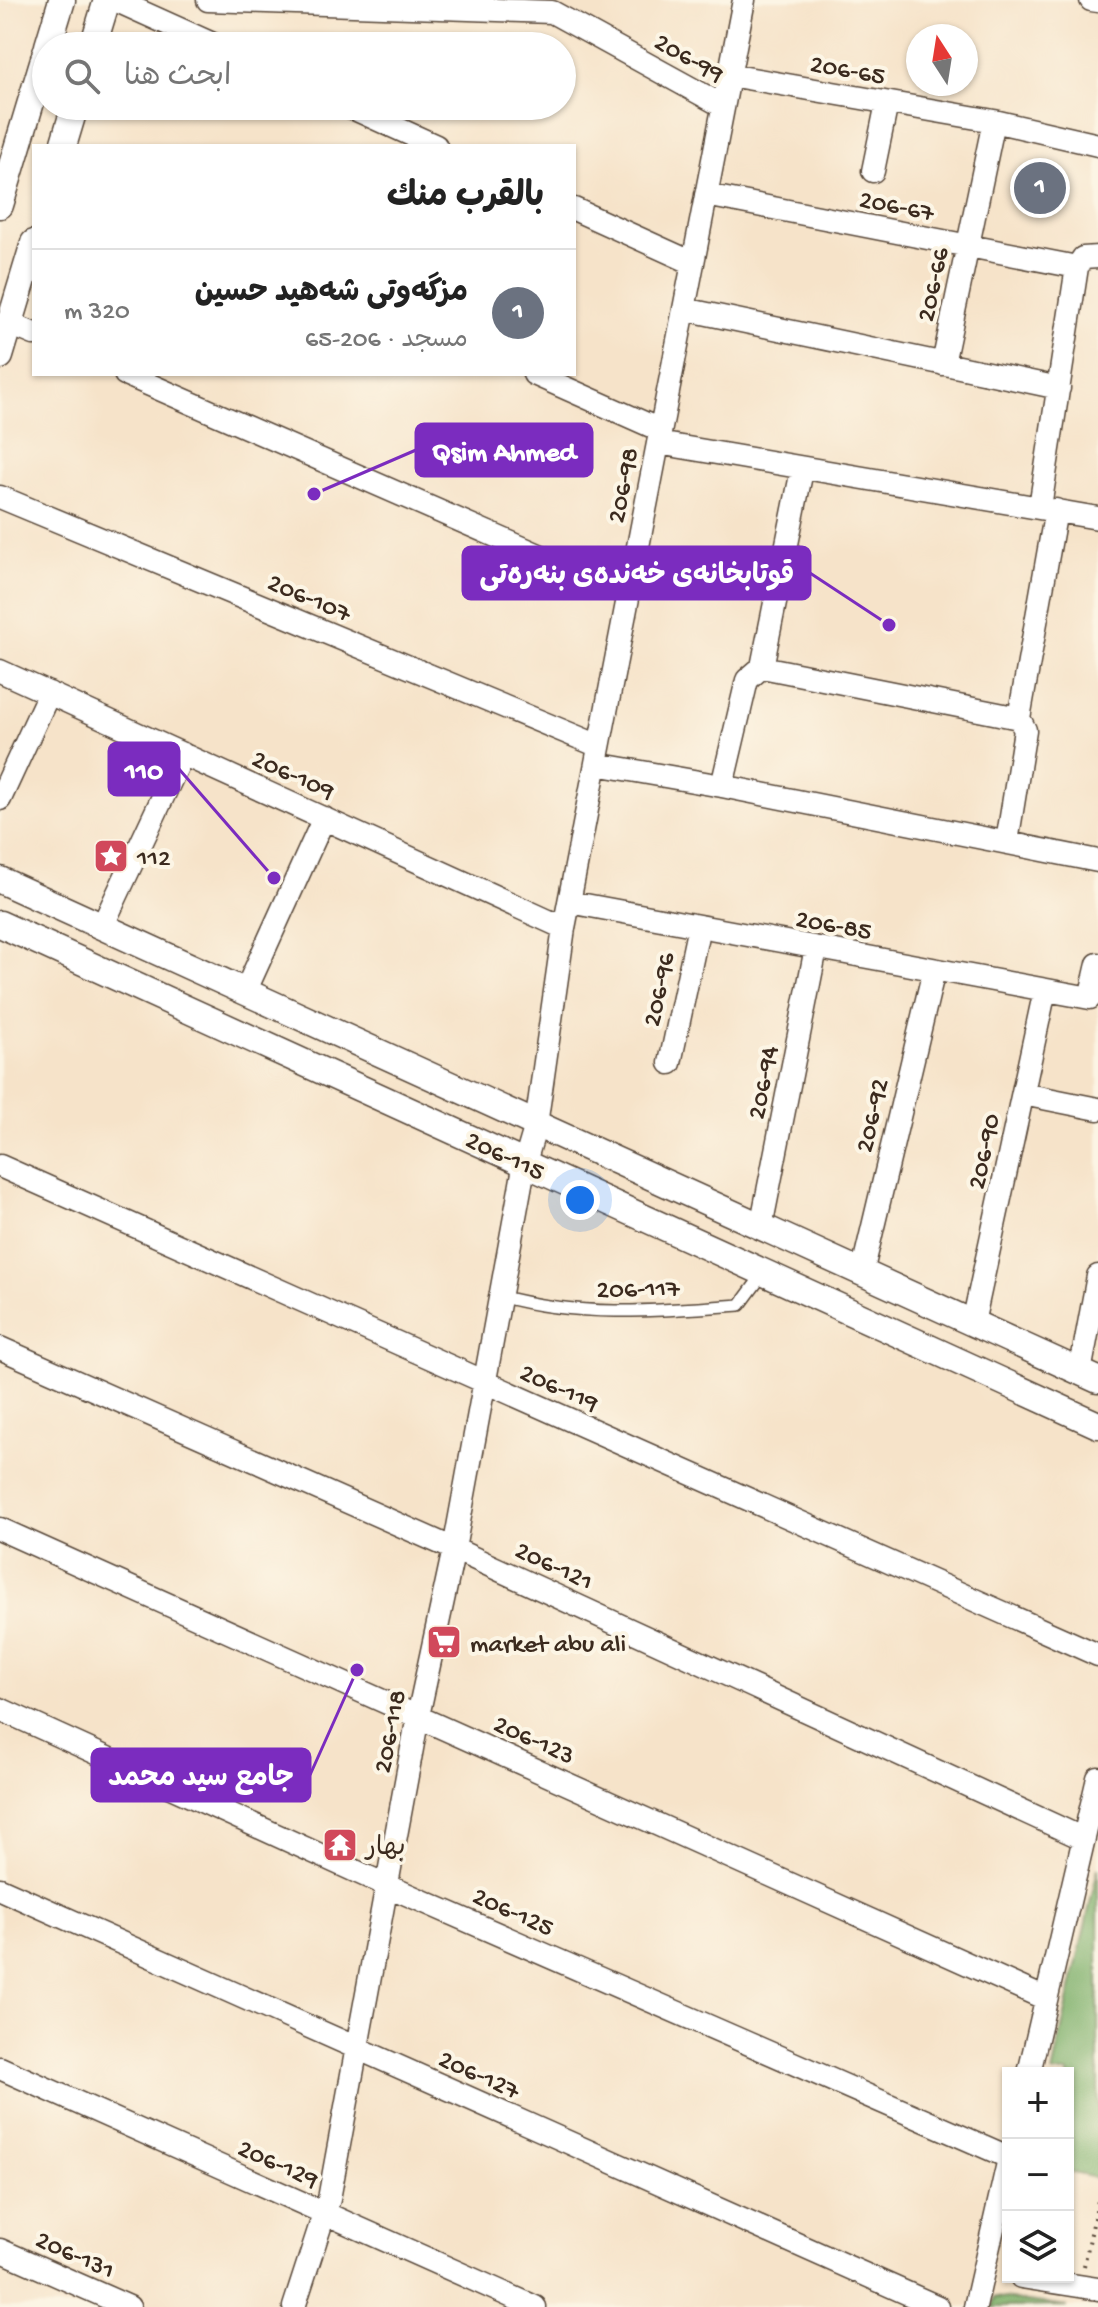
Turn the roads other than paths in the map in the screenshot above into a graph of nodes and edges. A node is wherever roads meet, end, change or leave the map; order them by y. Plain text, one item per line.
1 (62, 0) edge
2 (107, 0) edge
3 (115, 0) edge
4 (208, 0) edge
5 (744, 0) edge
6 (1091, 0) edge
7 (1098, 1) edge
8 (553, 6) edge
9 (52, 32) edge
10 (97, 32) edge
11 (186, 32) edge
12 (729, 75) junction
13 (32, 99) edge
14 (887, 103) junction
15 (723, 106) junction
16 (71, 120) edge
17 (379, 120) edge
18 (994, 121) junction
19 (64, 144) edge
20 (432, 144) edge
21 (1098, 145) edge
22 (873, 171) dead end
23 (706, 195) junction
24 (0, 205) edge
25 (576, 210) edge
26 (968, 247) junction
27 (32, 250) edge
28 (1089, 260) edge
29 (693, 263) junction
30 (684, 309) junction
31 (10, 324) junction
32 (32, 333) edge
33 (0, 356) edge
34 (943, 364) junction
35 (130, 376) edge
36 (538, 376) edge
37 (1059, 388) junction
38 (659, 437) junction
39 (802, 470) junction
40 (0, 497) edge
41 (1048, 508) junction
42 (1098, 518) edge
43 (628, 594) junction
44 (762, 667) junction
45 (0, 671) edge
46 (49, 693) junction
47 (1019, 718) junction
48 (183, 754) junction
49 (598, 755) junction
50 (722, 786) junction
51 (0, 799) edge
52 (324, 818) junction
53 (1007, 842) junction
54 (1098, 861) edge
55 (0, 880) edge
56 (569, 902) junction
57 (0, 924) edge
58 (699, 926) junction
59 (102, 927) junction
60 (564, 928) junction
61 (816, 948) junction
62 (1098, 964) edge
63 (934, 970) junction
64 (1045, 990) junction
65 (245, 992) junction
66 (670, 1063) dead end
67 (1023, 1094) junction
68 (1098, 1109) edge
69 (536, 1125) junction
70 (525, 1162) junction
71 (0, 1166) edge
72 (761, 1227) junction
73 (862, 1273) junction
74 (763, 1274) junction
75 (1098, 1276) edge
76 (499, 1296) junction
77 (973, 1323) junction
78 (0, 1348) edge
79 (1089, 1376) edge
80 (485, 1383) junction
81 (1098, 1425) edge
82 (0, 1529) edge
83 (454, 1549) junction
84 (1098, 1655) edge
85 (0, 1709) edge
86 (418, 1716) junction
87 (1098, 1778) edge
88 (1084, 1839) junction
89 (388, 1886) junction
90 (0, 1889) edge
91 (1046, 1999) junction
92 (357, 2048) junction
93 (1030, 2067) edge
94 (0, 2068) edge
95 (1002, 2154) edge
96 (1002, 2189) edge
97 (324, 2213) junction
98 (0, 2250) edge
99 (983, 2271) junction
100 (1002, 2274) edge
101 (1058, 2283) edge
102 (1089, 2288) edge
103 (129, 2307) edge
104 (294, 2307) edge
105 (535, 2307) edge
106 (938, 2307) edge
107 (975, 2307) edge

1 - 9 street
2 - 10 street
3 - 11 street
4 - 8 street, 206-99
5 - 12 street, 206-98
6 - 7 street
8 - 15 street, 206-99
12 - 14 street, 206-65
12 - 15 street, 206-98
13 - 24 street
14 - 18 street, 206-65
14 - 22 street
15 - 23 street, 206-98
16 - 19 street
17 - 20 street
18 - 21 street, 206-65
18 - 26 street, 206-66
23 - 26 street, 206-67
23 - 29 street, 206-98
25 - 29 street
26 - 28 street, 206-67
26 - 34 street, 206-66
27 - 31 street
28 - 37 street
29 - 30 street, 206-98
30 - 34 street
30 - 38 street, 206-98
31 - 32 street
31 - 33 street
34 - 37 street
35 - 43 street
36 - 38 street
37 - 41 street
38 - 39 street
38 - 43 street, 206-98
39 - 41 street
39 - 44 street
40 - 49 street, 206-107
41 - 42 street
41 - 47 street
43 - 49 street, 206-98
44 - 47 street
44 - 50 street
45 - 46 street, 206-109
46 - 48 street, 206-109
46 - 51 street
47 - 53 street
48 - 52 street, 206-109
48 - 59 street
49 - 50 street, 206-107
49 - 56 street, 206-98
50 - 53 street, 206-107
52 - 60 street, 206-109
52 - 65 street
53 - 54 street, 206-107
55 - 59 street, 206-115
56 - 58 street, 206-85
56 - 60 street, 206-98
57 - 70 street, 206-115
58 - 61 street, 206-85
58 - 66 street, 206-96
59 - 65 street, 206-115
60 - 69 street, 206-98
61 - 63 street, 206-85
61 - 72 street, 206-94
62 - 64 street, 206-85
63 - 64 street, 206-85
63 - 73 street, 206-92
64 - 67 street, 206-90
65 - 69 street, 206-115
67 - 68 street
67 - 77 street, 206-90
69 - 70 street, 206-98
69 - 72 street, 206-115
70 - 74 street, 206-115
70 - 76 street, 206-118
71 - 80 street, 206-119
72 - 73 street, 206-115
73 - 77 street, 206-115
74 - 76 lane, 206-117
74 - 81 street, 206-115
75 - 79 street
76 - 80 street, 206-118
77 - 79 street, 206-115
78 - 83 street, 206-121
80 - 83 street, 206-118
80 - 84 street, 206-119
82 - 86 street, 206-123
83 - 86 street, 206-118
83 - 88 street, 206-121
85 - 89 street, 206-125
86 - 89 street, 206-118
86 - 91 street, 206-123
87 - 88 street
88 - 91 street
89 - 92 street, 206-118
89 - 95 street, 206-125
90 - 92 street, 206-127
91 - 93 street
92 - 97 street, 206-118
92 - 106 street, 206-127
94 - 97 street, 206-129
96 - 99 street
97 - 104 street, 206-118
97 - 105 street, 206-129
98 - 103 street, 206-131
99 - 100 street
99 - 107 street
101 - 102 street

